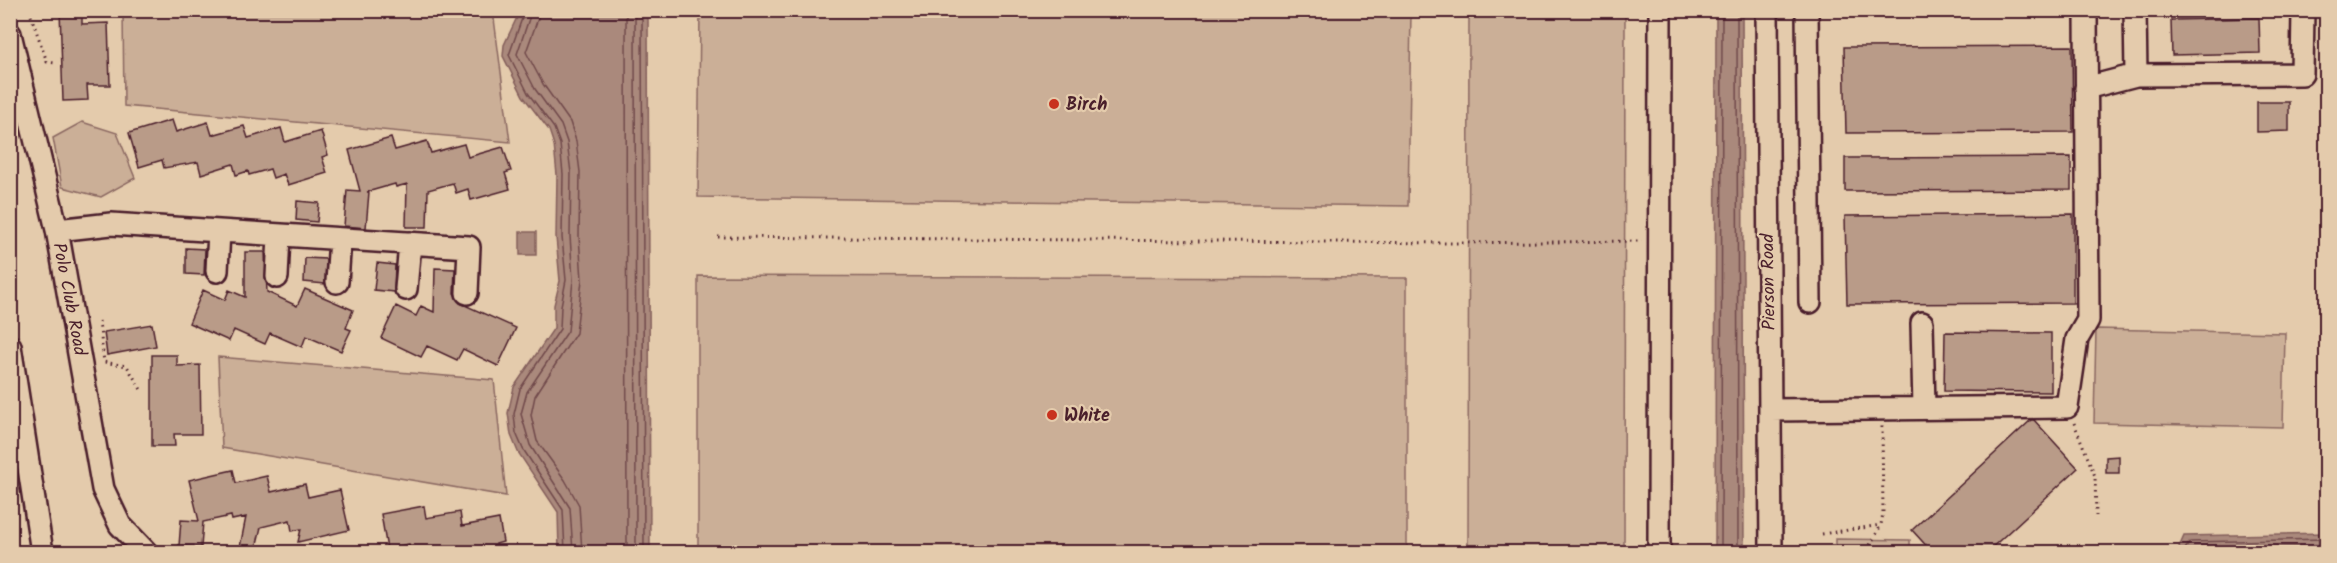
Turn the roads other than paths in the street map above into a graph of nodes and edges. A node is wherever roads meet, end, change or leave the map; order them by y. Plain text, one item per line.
1 (1660, 10) edge
2 (1767, 10) edge
3 (1807, 10) edge
4 (2086, 10) edge
5 (2135, 10) edge
6 (2303, 10) edge
7 (10, 34) edge
8 (2136, 75) junction
9 (2086, 88) junction
10 (57, 230) junction
11 (219, 231) junction
12 (279, 235) junction
13 (340, 239) junction
14 (410, 243) junction
15 (217, 271) dead end
16 (277, 277) dead end
17 (338, 282) dead end
18 (406, 289) dead end
19 (467, 293) dead end
20 (1810, 302) dead end
21 (1922, 323) dead end
22 (10, 346) edge
23 (1924, 408) junction
24 (1771, 410) junction
25 (42, 552) edge
26 (146, 552) edge
27 (1659, 552) edge
28 (1771, 552) edge

1 - 27 street
2 - 24 street, Pierson Road
3 - 20 street
4 - 9 street
5 - 8 street
6 - 8 street
7 - 10 street, Polo Club Road
8 - 9 street
9 - 23 street
10 - 11 street
10 - 26 street, Polo Club Road
11 - 12 street
11 - 15 street
12 - 13 street
12 - 16 street
13 - 14 street
13 - 17 street
14 - 18 street
14 - 19 street
21 - 23 street
22 - 25 street
23 - 24 street
24 - 28 street, Pierson Road

